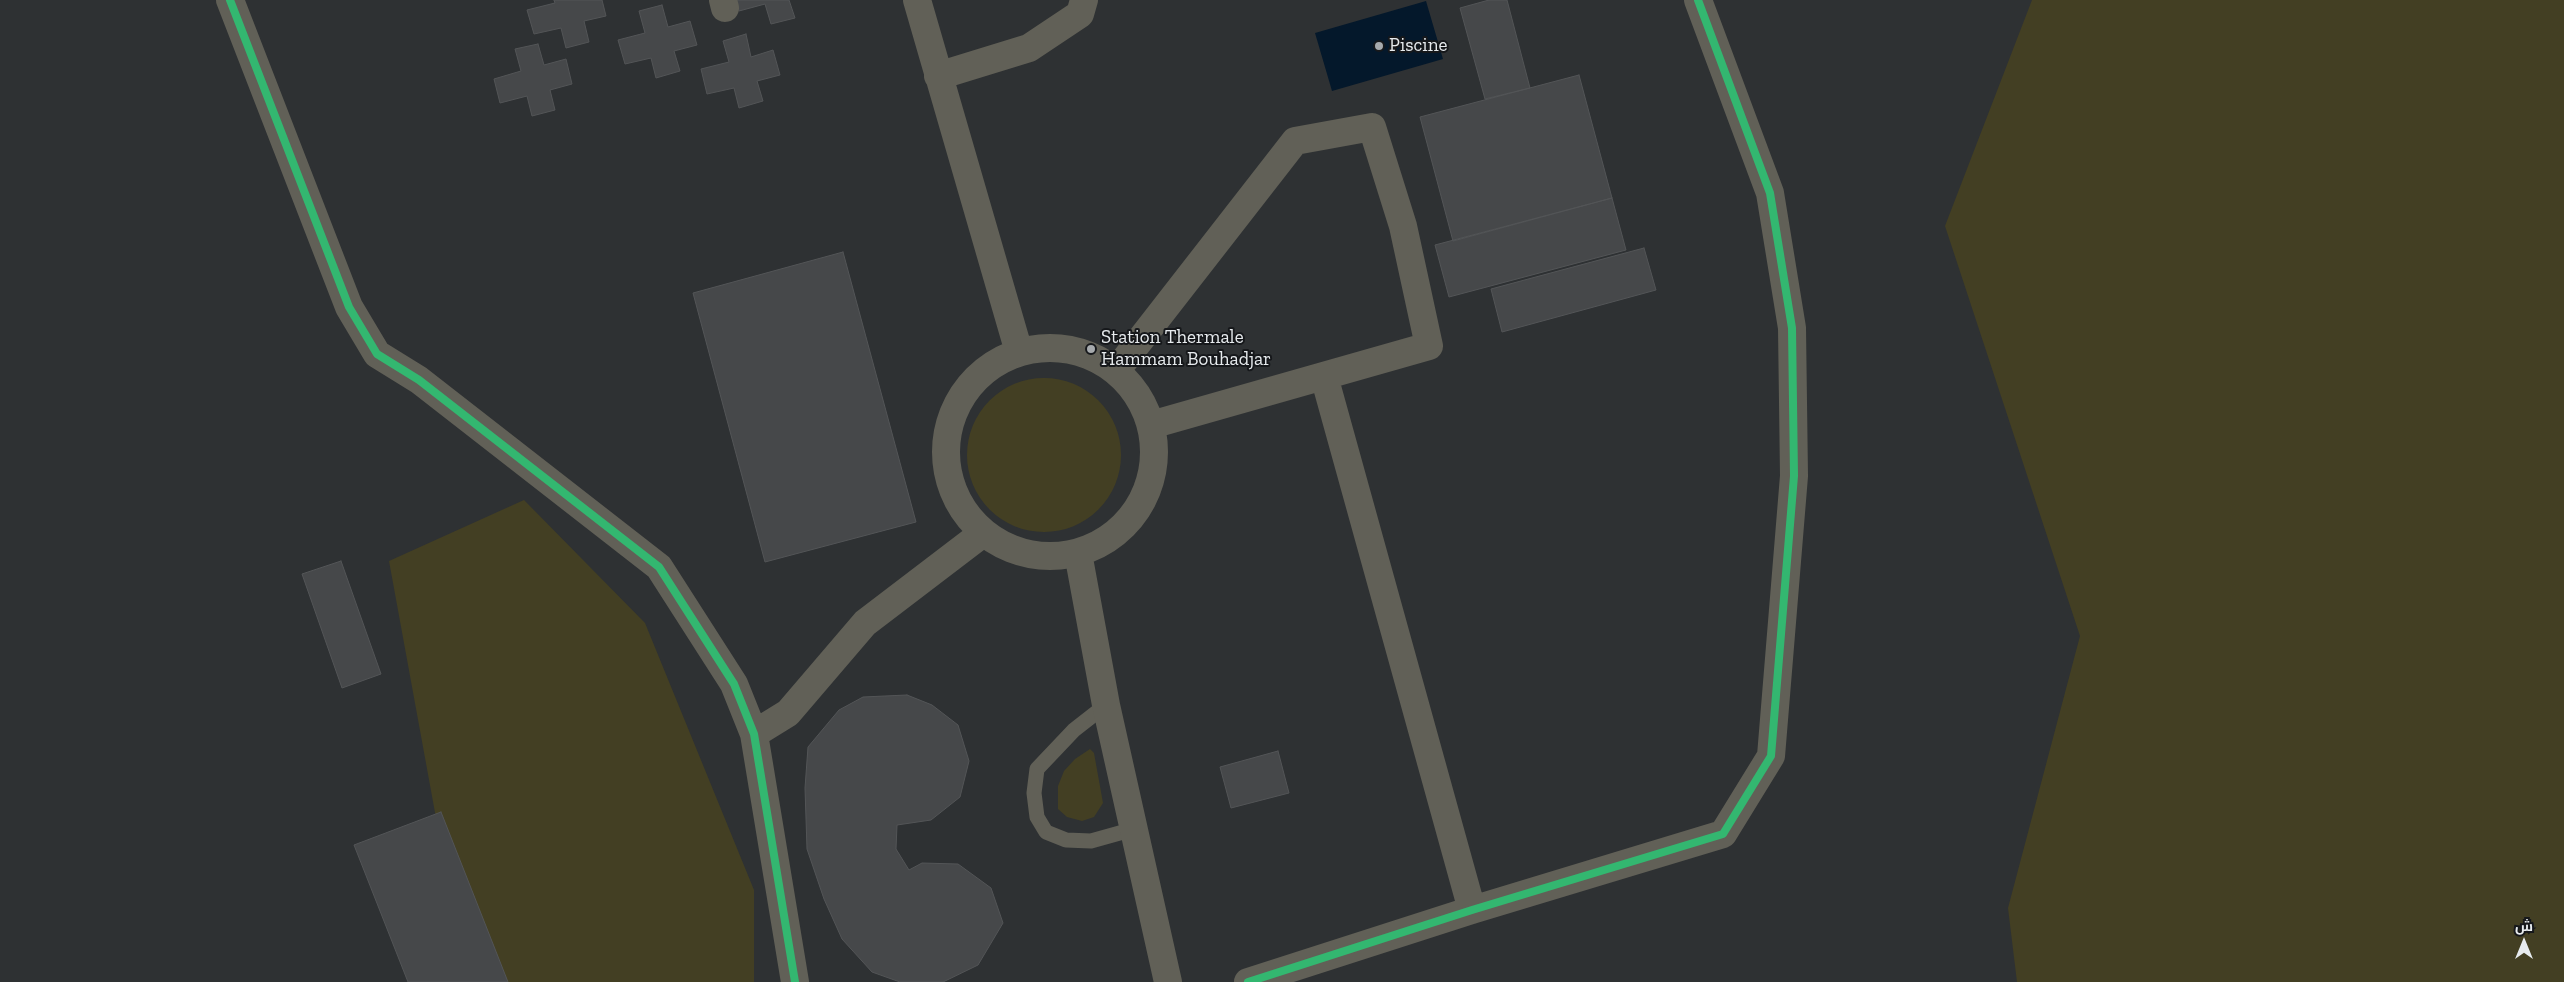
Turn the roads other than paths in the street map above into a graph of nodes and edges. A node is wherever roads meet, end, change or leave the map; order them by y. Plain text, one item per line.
1 (230, 0) edge
2 (917, 0) edge
3 (1084, 0) edge
4 (1698, 0) edge
5 (938, 76) junction
6 (1019, 352) junction
7 (1116, 371) junction
8 (1324, 376) junction
9 (1151, 425) junction
10 (983, 533) junction
11 (1078, 553) junction
12 (1106, 705) junction
13 (754, 734) junction
14 (1134, 829) junction
15 (1472, 910) junction
16 (796, 982) edge
17 (1168, 982) edge
18 (1248, 982) edge

1 - 13 street
2 - 5 street
3 - 5 street
4 - 15 street
5 - 6 street
6 - 7 street
6 - 10 street
7 - 8 street
7 - 9 street
8 - 9 street
8 - 15 street
9 - 11 street
10 - 11 street
10 - 13 street
11 - 12 street
12 - 14 street
12 - 14 lane
13 - 16 street
14 - 17 street
15 - 18 street

